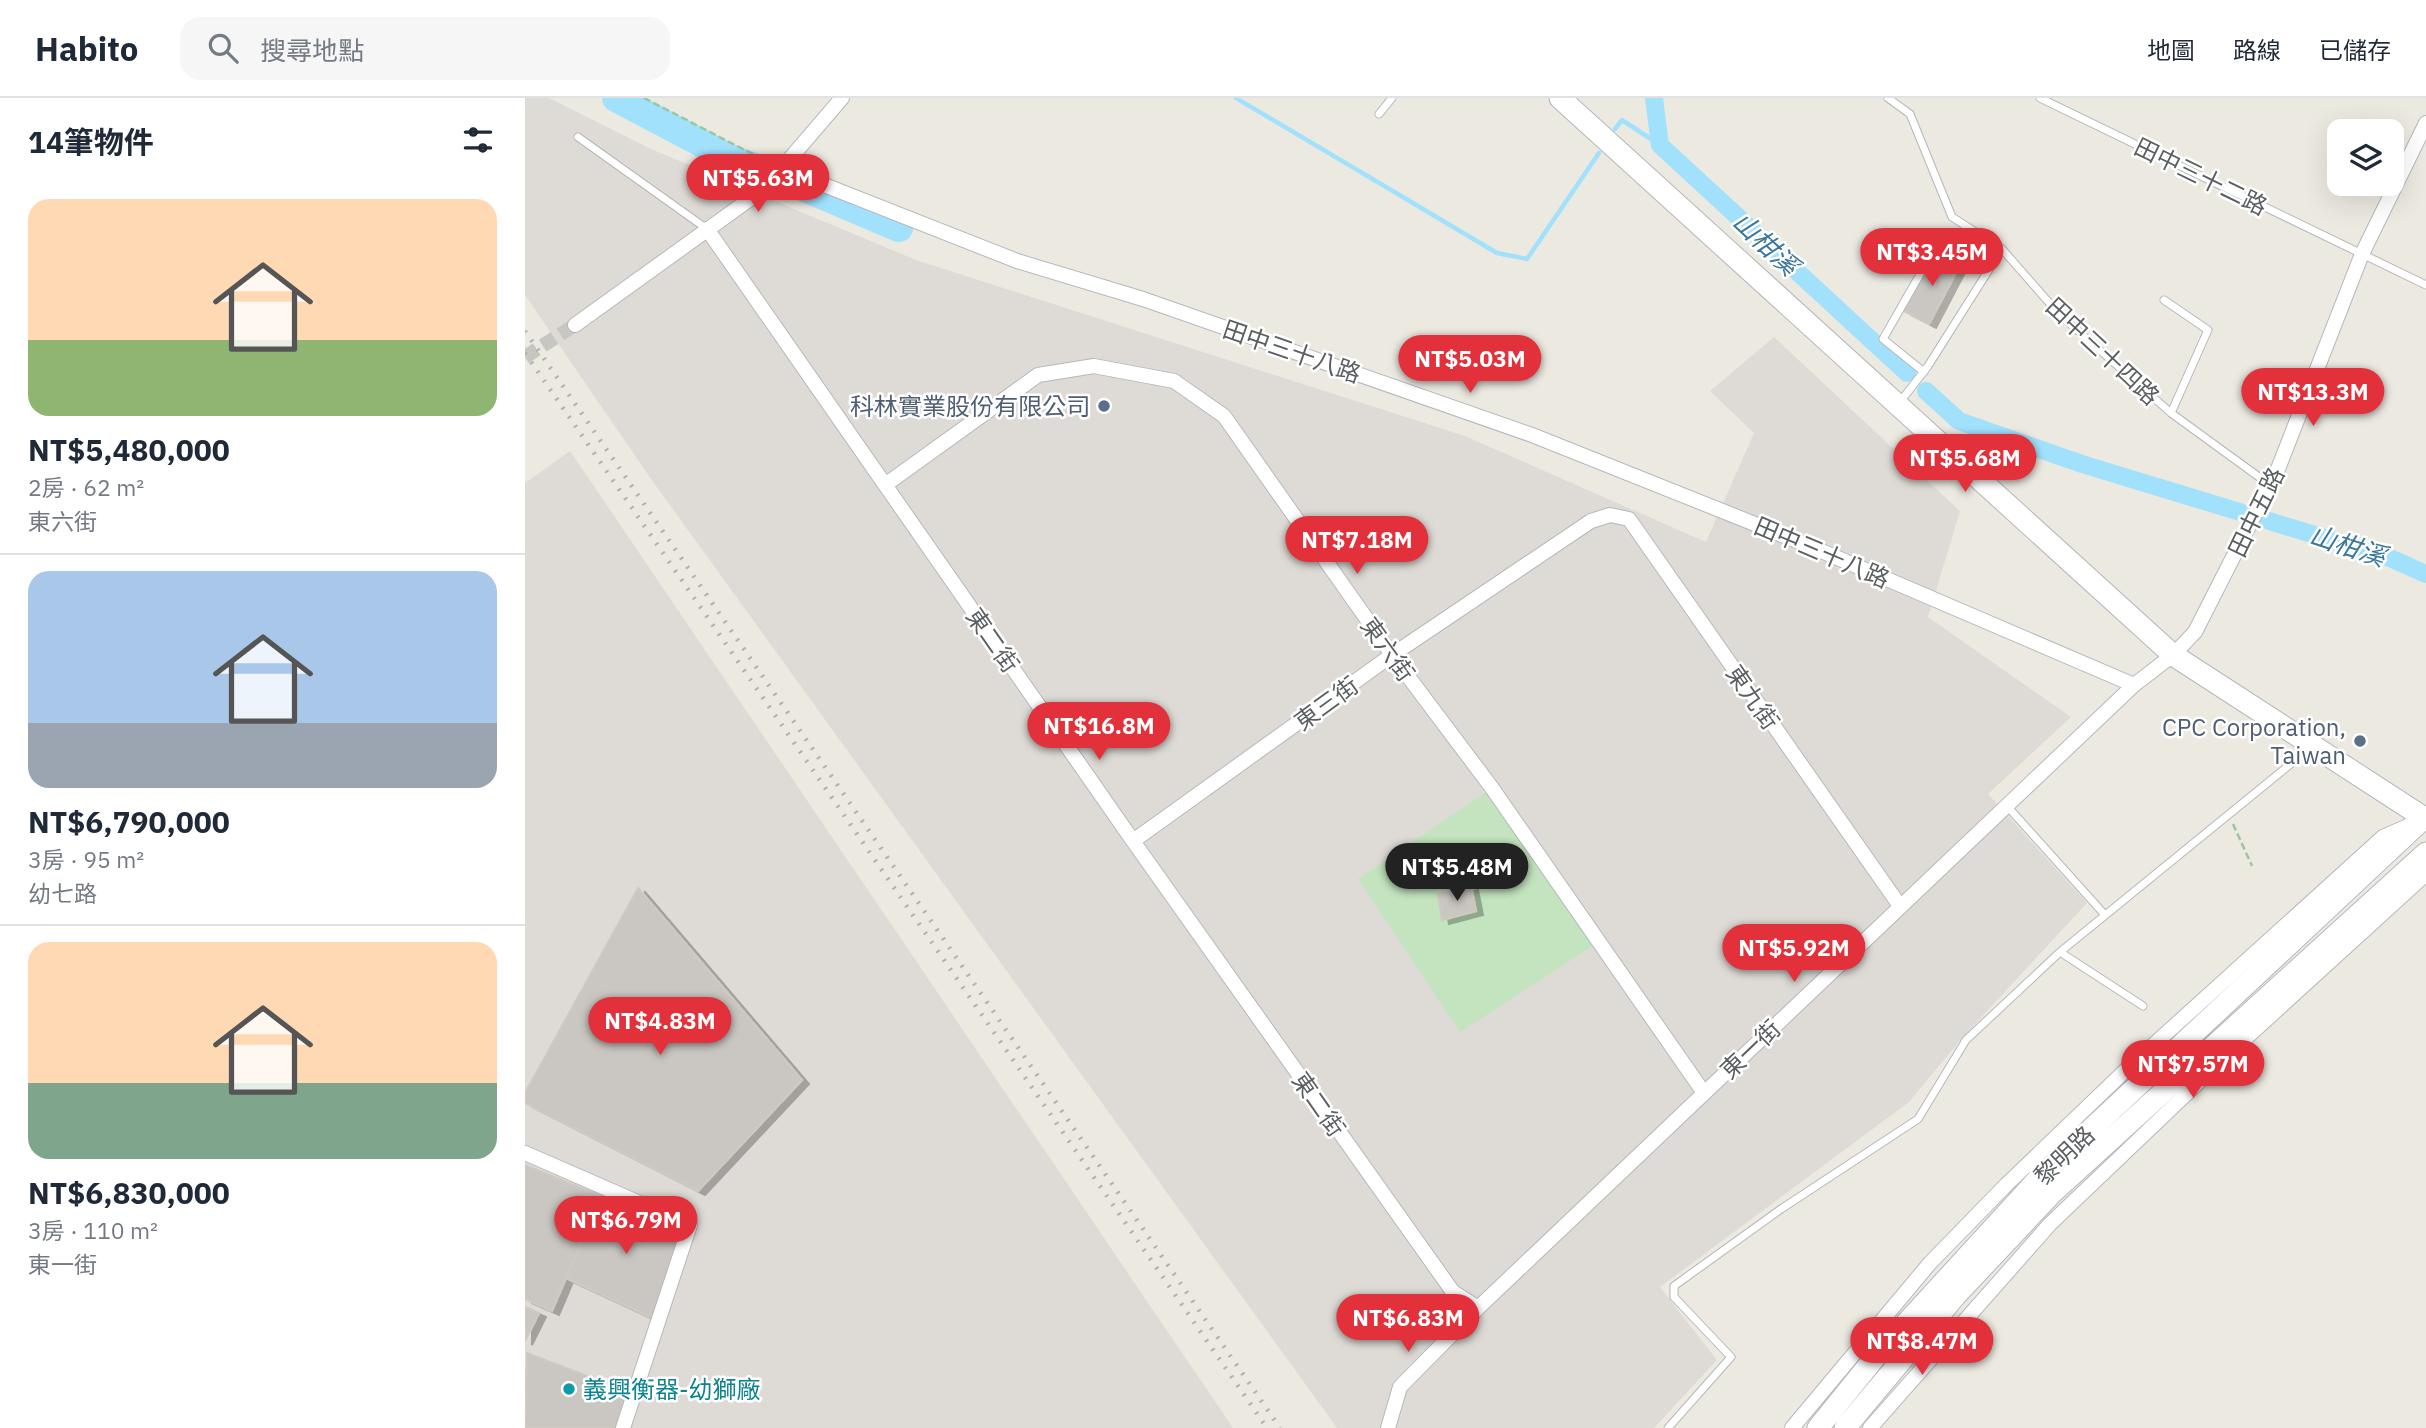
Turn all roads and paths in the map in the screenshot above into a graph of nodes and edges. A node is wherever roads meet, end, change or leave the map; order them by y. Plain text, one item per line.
1 (644, 98) edge
2 (842, 98) edge
3 (1392, 98) edge
4 (1560, 98) edge
5 (1888, 98) edge
6 (2040, 98) edge
7 (1379, 114) dead end
8 (2426, 122) edge
9 (578, 138) dead end
10 (781, 169) junction
11 (707, 229) junction
12 (2002, 249) junction
13 (2362, 254) junction
14 (1993, 263) junction
15 (2426, 285) edge
16 (2164, 300) dead end
17 (575, 324) tunnel mouth
18 (1924, 372) junction
19 (1898, 405) junction
20 (2171, 413) junction
21 (885, 485) junction
22 (2270, 486) junction
23 (1591, 521) joint
24 (1392, 655) junction
25 (2173, 655) junction
26 (2134, 685) junction
27 (2312, 746) junction
28 (2007, 805) junction
29 (2229, 814) junction
30 (2425, 819) edge
31 (1133, 841) junction
32 (2426, 853) edge
33 (2252, 866) dead end
34 (2426, 874) edge
35 (1900, 906) junction
36 (2105, 915) junction
37 (2060, 952) junction
38 (2143, 1006) dead end
39 (2169, 1034) junction
40 (2200, 1059) junction
41 (2153, 1072) junction
42 (1704, 1093) junction
43 (2157, 1122) junction
44 (525, 1153) edge
45 (1478, 1308) junction
46 (1948, 1336) junction
47 (1869, 1351) junction
48 (1876, 1389) junction
49 (622, 1428) edge
50 (1388, 1428) edge
51 (1668, 1428) edge
52 (1792, 1428) edge
53 (1818, 1428) edge
54 (1845, 1428) edge
55 (1870, 1428) edge

1 - 10 path
2 - 10 street
3 - 7 lane
4 - 19 street
5 - 12 lane, 田中三十四路
6 - 13 lane, 田中三十二路
8 - 13 street, 田中五路
9 - 11 lane, 東二街
10 - 11 street
10 - 26 street, 田中三十八路
11 - 17 street
11 - 21 street, 東二街
12 - 14 lane
12 - 20 lane, 田中三十四路
13 - 15 lane, 田中三十二路
13 - 22 street, 田中五路
14 - 18 lane
14 - 18 lane
16 - 20 lane
18 - 19 lane
19 - 25 street
20 - 22 lane, 田中三十四路
21 - 24 street, 東六街
21 - 31 street, 東二街
22 - 25 street, 田中五路
23 - 24 street, 東三街
23 - 35 street, 東九街
24 - 31 street, 東三街
24 - 42 street, 東六街
25 - 26 street, 田中五路
25 - 27 street
26 - 28 street, 東一街
27 - 29 lane
27 - 30 street
28 - 35 street, 東一街
28 - 36 lane
29 - 33 path
29 - 36 lane
30 - 39 street
30 - 41 street, 黎明路
31 - 45 street, 東二街
32 - 40 street, 黎明路
34 - 43 street
35 - 42 street, 東一街
36 - 37 lane
37 - 38 lane
37 - 51 lane
39 - 41 street
39 - 47 street
40 - 43 street
40 - 48 street, 黎明路
41 - 47 street, 黎明路
42 - 45 street, 東一街
43 - 46 street
44 - 49 street
45 - 50 street, 東一街
46 - 48 street
46 - 55 street
47 - 52 street
47 - 53 street, 黎明路
48 - 54 street, 黎明路

